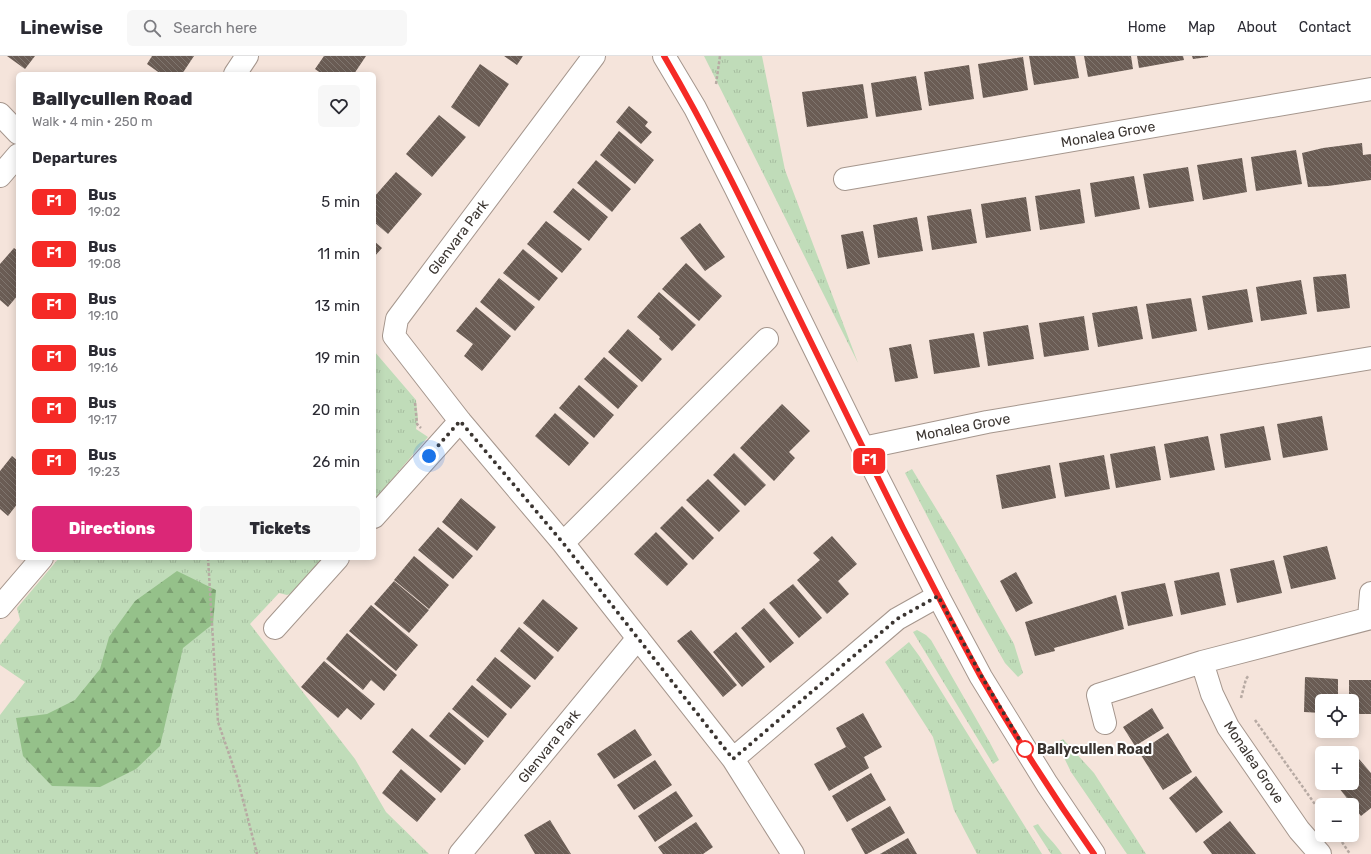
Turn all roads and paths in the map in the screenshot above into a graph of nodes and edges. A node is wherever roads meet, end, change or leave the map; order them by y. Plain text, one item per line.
1 (247, 56) edge
2 (594, 56) edge
3 (664, 56) edge
4 (720, 56) edge
5 (236, 72) edge
6 (716, 84) dead end
7 (1371, 89) edge
8 (0, 114) edge
9 (16, 131) edge
10 (16, 157) edge
11 (0, 176) edge
12 (845, 180) dead end
13 (766, 339) dead end
14 (1371, 358) edge
15 (415, 398) dead end
16 (460, 421) junction
17 (425, 432) dead end
18 (863, 448) junction
19 (376, 516) edge
20 (563, 543) junction
21 (40, 560) edge
22 (208, 560) edge
23 (336, 560) edge
24 (1371, 593) edge
25 (938, 596) junction
26 (0, 607) edge
27 (1370, 618) edge
28 (275, 628) dead end
29 (638, 638) junction
30 (1202, 662) junction
31 (1253, 670) dead end
32 (1241, 701) dead end
33 (1254, 720) dead end
34 (1105, 722) dead end
35 (733, 759) junction
36 (1315, 804) edge
37 (1342, 842) edge
38 (257, 854) edge
39 (460, 854) edge
40 (793, 854) edge
41 (1094, 854) edge
42 (1320, 854) edge
43 (1350, 854) edge

1 - 5 street
2 - 16 street, Glenvara Park
3 - 18 street
4 - 6 path
7 - 12 street, Monalea Grove
8 - 9 street
10 - 11 street
13 - 20 street
14 - 18 street, Monalea Grove
15 - 17 path
16 - 19 street
16 - 20 street, Glenvara Park
18 - 25 street
20 - 29 street, Glenvara Park
21 - 26 street
22 - 38 path
23 - 28 street
24 - 27 street
25 - 35 street
25 - 41 street
27 - 30 street
29 - 35 street, Glenvara Park
29 - 39 street, Glenvara Park
30 - 34 street
30 - 42 street, Monalea Grove
31 - 32 path
33 - 36 path
35 - 40 street, Glenvara Park
37 - 43 path

